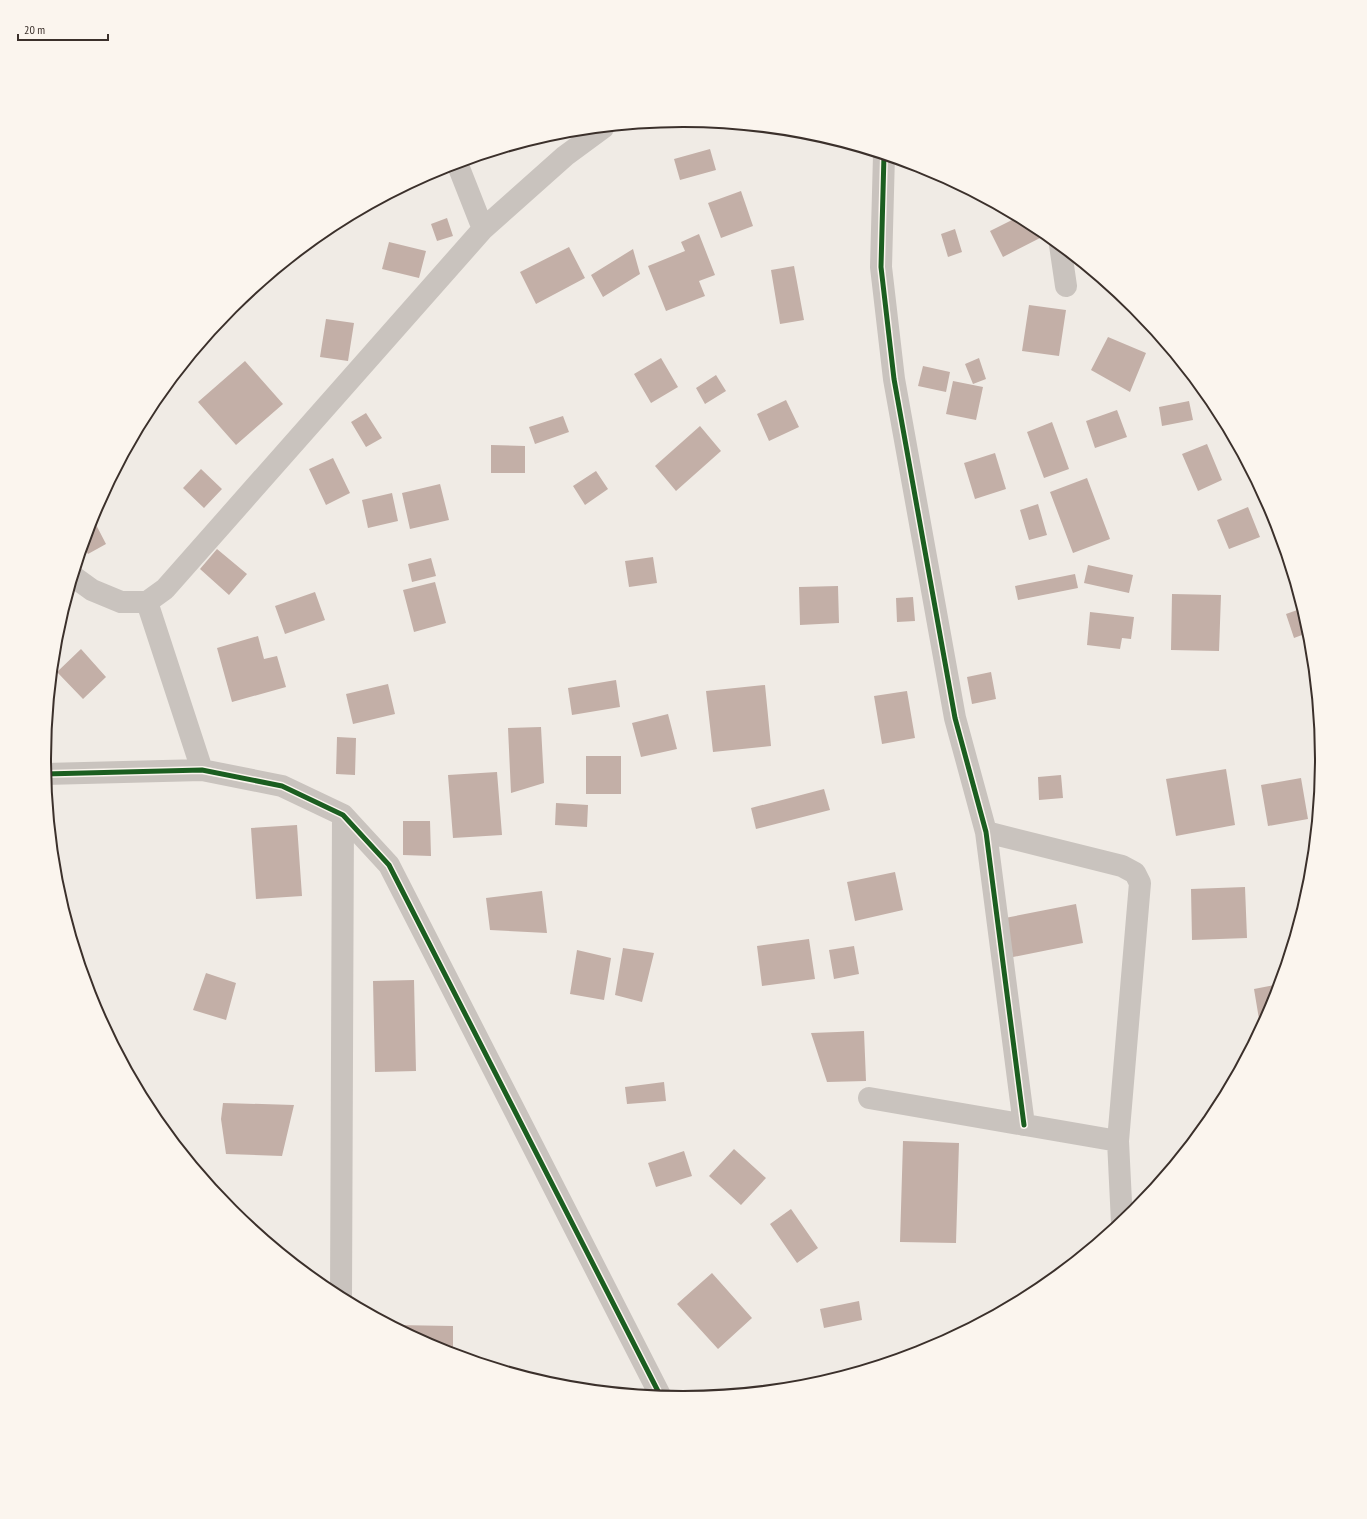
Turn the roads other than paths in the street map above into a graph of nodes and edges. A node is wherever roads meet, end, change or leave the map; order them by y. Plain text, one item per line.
1 (597, 133) edge
2 (884, 160) edge
3 (459, 168) edge
4 (483, 230) junction
5 (1061, 252) edge
6 (1066, 286) dead end
7 (78, 580) edge
8 (147, 602) junction
9 (202, 770) junction
10 (51, 774) edge
11 (343, 815) junction
12 (986, 832) junction
13 (869, 1098) dead end
14 (1024, 1125) junction
15 (1118, 1141) junction
16 (1122, 1216) edge
17 (341, 1291) edge
18 (658, 1391) edge

1 - 4 street
2 - 12 street
3 - 4 street
4 - 8 street
5 - 6 street
7 - 8 street
8 - 9 street
9 - 10 street
9 - 11 street
11 - 17 street
11 - 18 street
12 - 14 street
12 - 15 street
13 - 14 street
14 - 15 street
15 - 16 street

